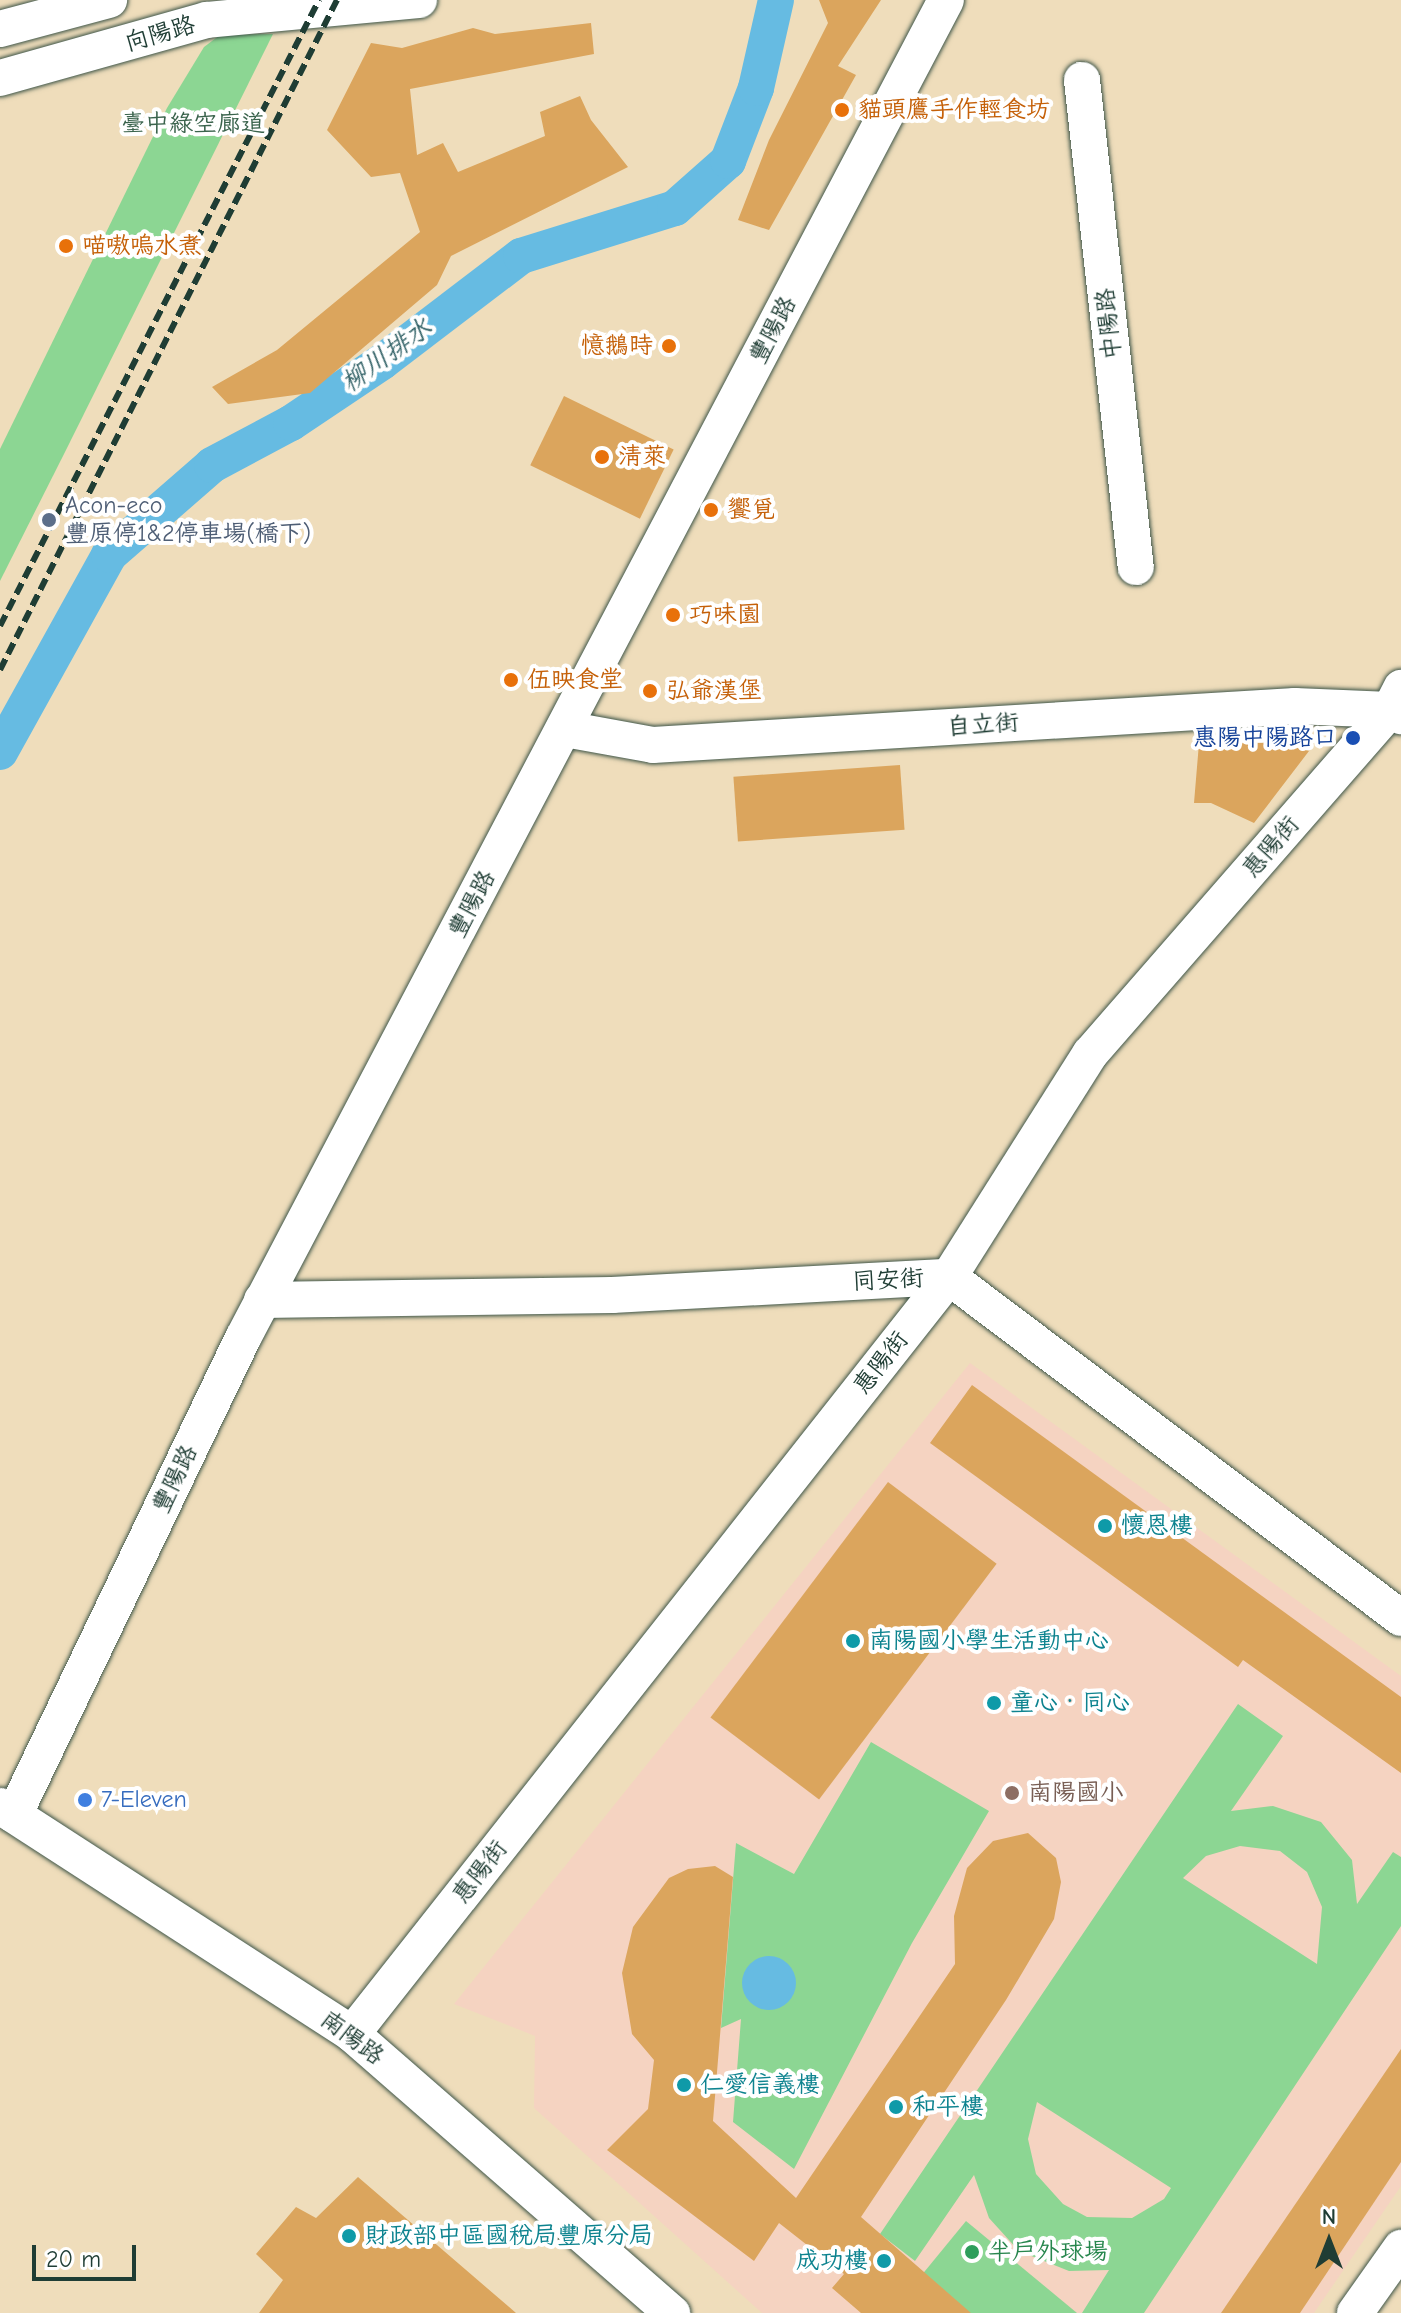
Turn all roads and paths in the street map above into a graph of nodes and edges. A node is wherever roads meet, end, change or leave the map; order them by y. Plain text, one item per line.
1 (109, 0) edge
2 (419, 0) edge
3 (946, 0) edge
4 (0, 29) edge
5 (0, 78) edge
6 (1082, 80) dead end
7 (1136, 567) dead end
8 (1398, 708) edge
9 (565, 729) junction
10 (949, 1277) junction
11 (262, 1300) junction
12 (1401, 1618) edge
13 (7, 1811) edge
14 (352, 2034) junction
15 (1401, 2248) edge
16 (672, 2313) edge
17 (1355, 2313) edge

1 - 4 street, 向陽路
2 - 5 street, 向陽路
3 - 9 street, 豐陽路
6 - 7 street, 中陽路
8 - 9 street, 自立街
8 - 10 street, 惠陽街
9 - 11 street, 豐陽路
10 - 11 street, 同安街
10 - 12 street, 同安街
10 - 14 street, 惠陽街
11 - 13 street, 豐陽路
13 - 14 street, 南陽路
14 - 16 street, 南陽路
15 - 17 street

